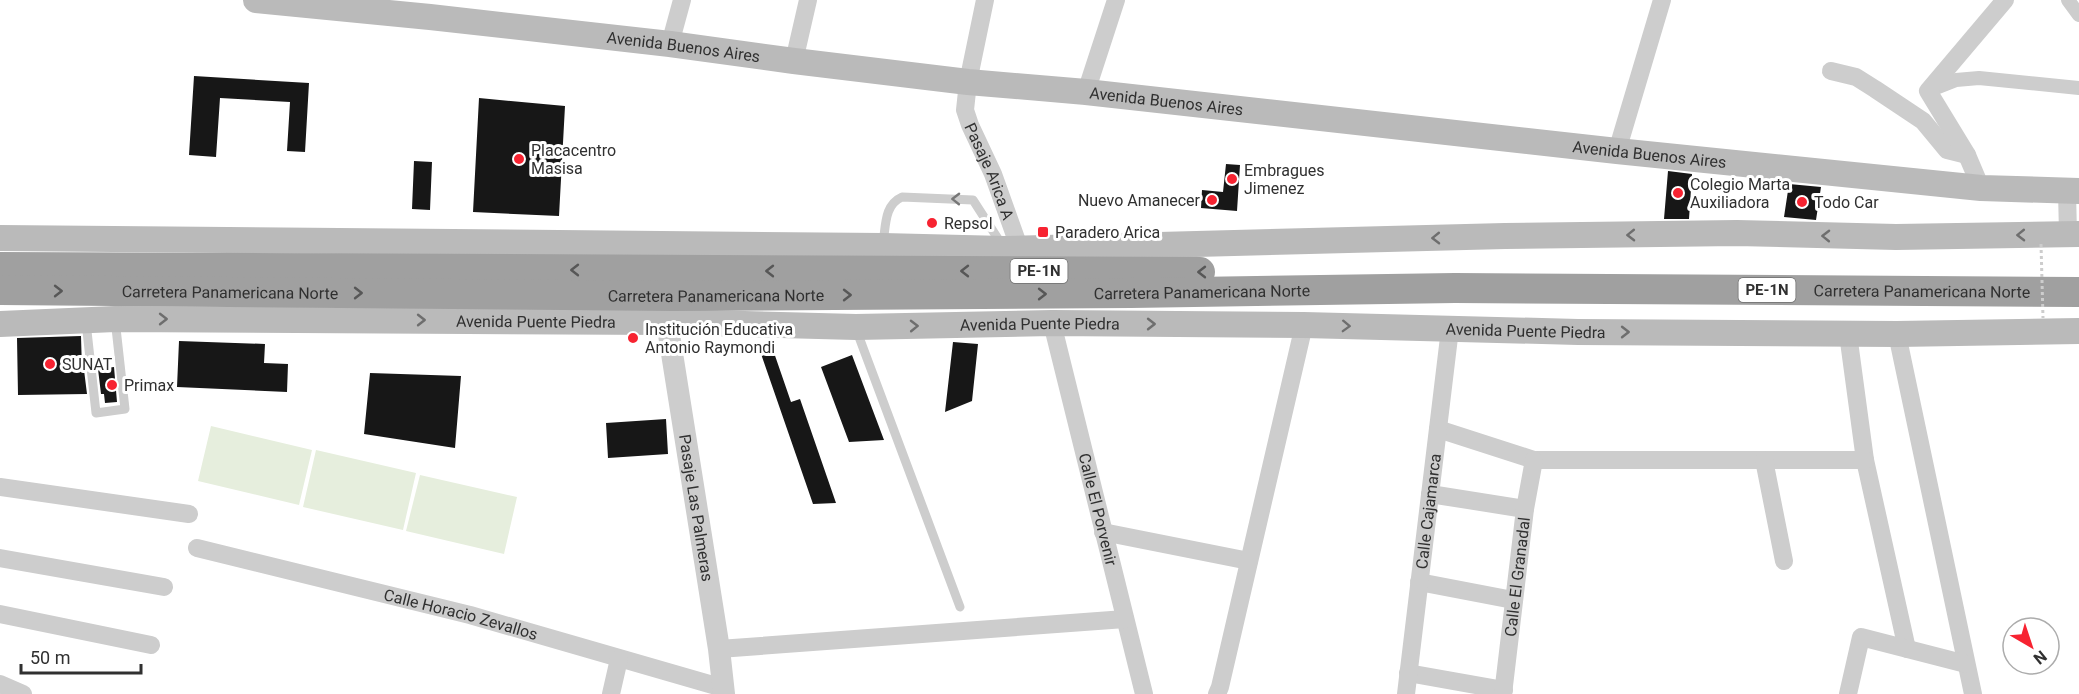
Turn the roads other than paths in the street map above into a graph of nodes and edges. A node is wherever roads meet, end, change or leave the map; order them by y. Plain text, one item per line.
1 (256, 0) edge
2 (682, 0) edge
3 (808, 0) edge
4 (985, 0) edge
5 (1116, 0) edge
6 (1662, 0) edge
7 (2005, 0) edge
8 (2067, 0) edge
9 (354, 5) edge
10 (433, 8) edge
11 (2079, 15) edge
12 (670, 44) junction
13 (794, 62) junction
14 (1831, 71) dead end
15 (968, 82) junction
16 (2079, 88) edge
17 (1086, 92) junction
18 (1928, 92) junction
19 (1617, 151) junction
20 (1967, 155) junction
21 (1981, 188) junction
22 (2073, 191) edge
23 (2073, 234) edge
24 (0, 238) edge
25 (880, 258) junction
26 (1014, 260) junction
27 (0, 267) edge
28 (2079, 274) edge
29 (0, 290) edge
30 (2079, 292) edge
31 (115, 319) junction
32 (86, 320) junction
33 (667, 321) junction
34 (1052, 323) junction
35 (0, 324) edge
36 (1305, 325) junction
37 (856, 327) junction
38 (1450, 329) junction
39 (2079, 331) edge
40 (1848, 334) junction
41 (1897, 334) junction
42 (1438, 429) junction
43 (1534, 460) junction
44 (1764, 460) junction
45 (1864, 460) junction
46 (0, 487) edge
47 (1430, 494) junction
48 (1525, 509) junction
49 (189, 514) dead end
50 (1103, 532) junction
51 (197, 548) dead end
52 (0, 558) edge
53 (1249, 561) junction
54 (1784, 561) dead end
55 (1419, 582) junction
56 (164, 587) dead end
57 (1513, 600) junction
58 (960, 607) dead end
59 (0, 614) edge
60 (1125, 619) junction
61 (151, 645) dead end
62 (1907, 649) junction
63 (719, 650) junction
64 (619, 658) junction
65 (1966, 664) junction
66 (1408, 674) junction
67 (0, 684) edge
68 (724, 691) edge
69 (1504, 692) edge
70 (23, 694) edge
71 (612, 694) edge
72 (1144, 694) edge
73 (1217, 694) edge
74 (1406, 694) edge
75 (1848, 694) edge
76 (1973, 694) edge

1 - 9 main road, Avenida Buenos Aires
2 - 12 street
3 - 13 street
4 - 15 street, Pasaje Arica A
5 - 17 street
6 - 19 street
7 - 18 street
8 - 11 street
9 - 10 main road, Avenida Buenos Aires
10 - 12 main road, Avenida Buenos Aires
12 - 13 main road, Avenida Buenos Aires
13 - 15 main road, Avenida Buenos Aires
14 - 20 street
15 - 17 main road, Avenida Buenos Aires
15 - 26 street, Pasaje Arica A
16 - 18 street
17 - 19 main road, Avenida Buenos Aires
18 - 20 street
19 - 21 main road, Avenida Buenos Aires
20 - 21 street
21 - 22 main road, Avenida Buenos Aires
22 - 23 street
23 -> 26 main road
24 - 25 main road
26 -> 25 highway, Carretera Panamericana Norte / PE-1N
26 -> 25 lane
25 -> 27 highway, Carretera Panamericana Norte / PE-1N
28 -> 26 highway, Carretera Panamericana Norte / PE-1N
29 -> 30 highway, Carretera Panamericana Norte / PE-1N
31 - 32 main road, Avenida Puente Piedra
31 - 32 lane
31 -> 33 main road, Avenida Puente Piedra
32 - 35 main road, Avenida Puente Piedra
33 - 37 main road, Avenida Puente Piedra
33 - 63 street, Pasaje Las Palmeras
34 -> 36 main road, Avenida Puente Piedra
37 -> 34 main road, Avenida Puente Piedra
34 - 50 street, Calle El Porvenir
36 -> 38 main road, Avenida Puente Piedra
36 - 53 street
37 - 58 lane
38 -> 40 main road, Avenida Puente Piedra
38 - 42 street, Calle Cajamarca
39 - 41 main road, Avenida Puente Piedra
40 - 41 main road, Avenida Puente Piedra
40 - 45 street
41 - 65 street
42 - 43 street
42 - 47 street, Calle Cajamarca
43 - 44 street
43 - 48 street, Calle El Granadal
44 - 45 street
44 - 54 street
45 - 62 street
46 - 49 street
47 - 48 street
47 - 55 street, Calle Cajamarca
48 - 57 street, Calle El Granadal
50 - 53 street
50 - 60 street, Calle El Porvenir
51 - 64 street, Calle Horacio Zevallos
52 - 56 street
53 - 73 street
55 - 57 street
55 - 66 street, Calle Cajamarca
57 - 69 street, Calle El Granadal
59 - 61 street
60 - 63 street
60 - 72 street, Calle El Porvenir
62 - 65 street
62 - 75 street
63 - 68 street, Pasaje Las Palmeras
64 - 68 street, Calle Horacio Zevallos
64 - 71 street
65 - 76 street
66 - 69 street
66 - 74 street, Calle Cajamarca
67 - 70 street

